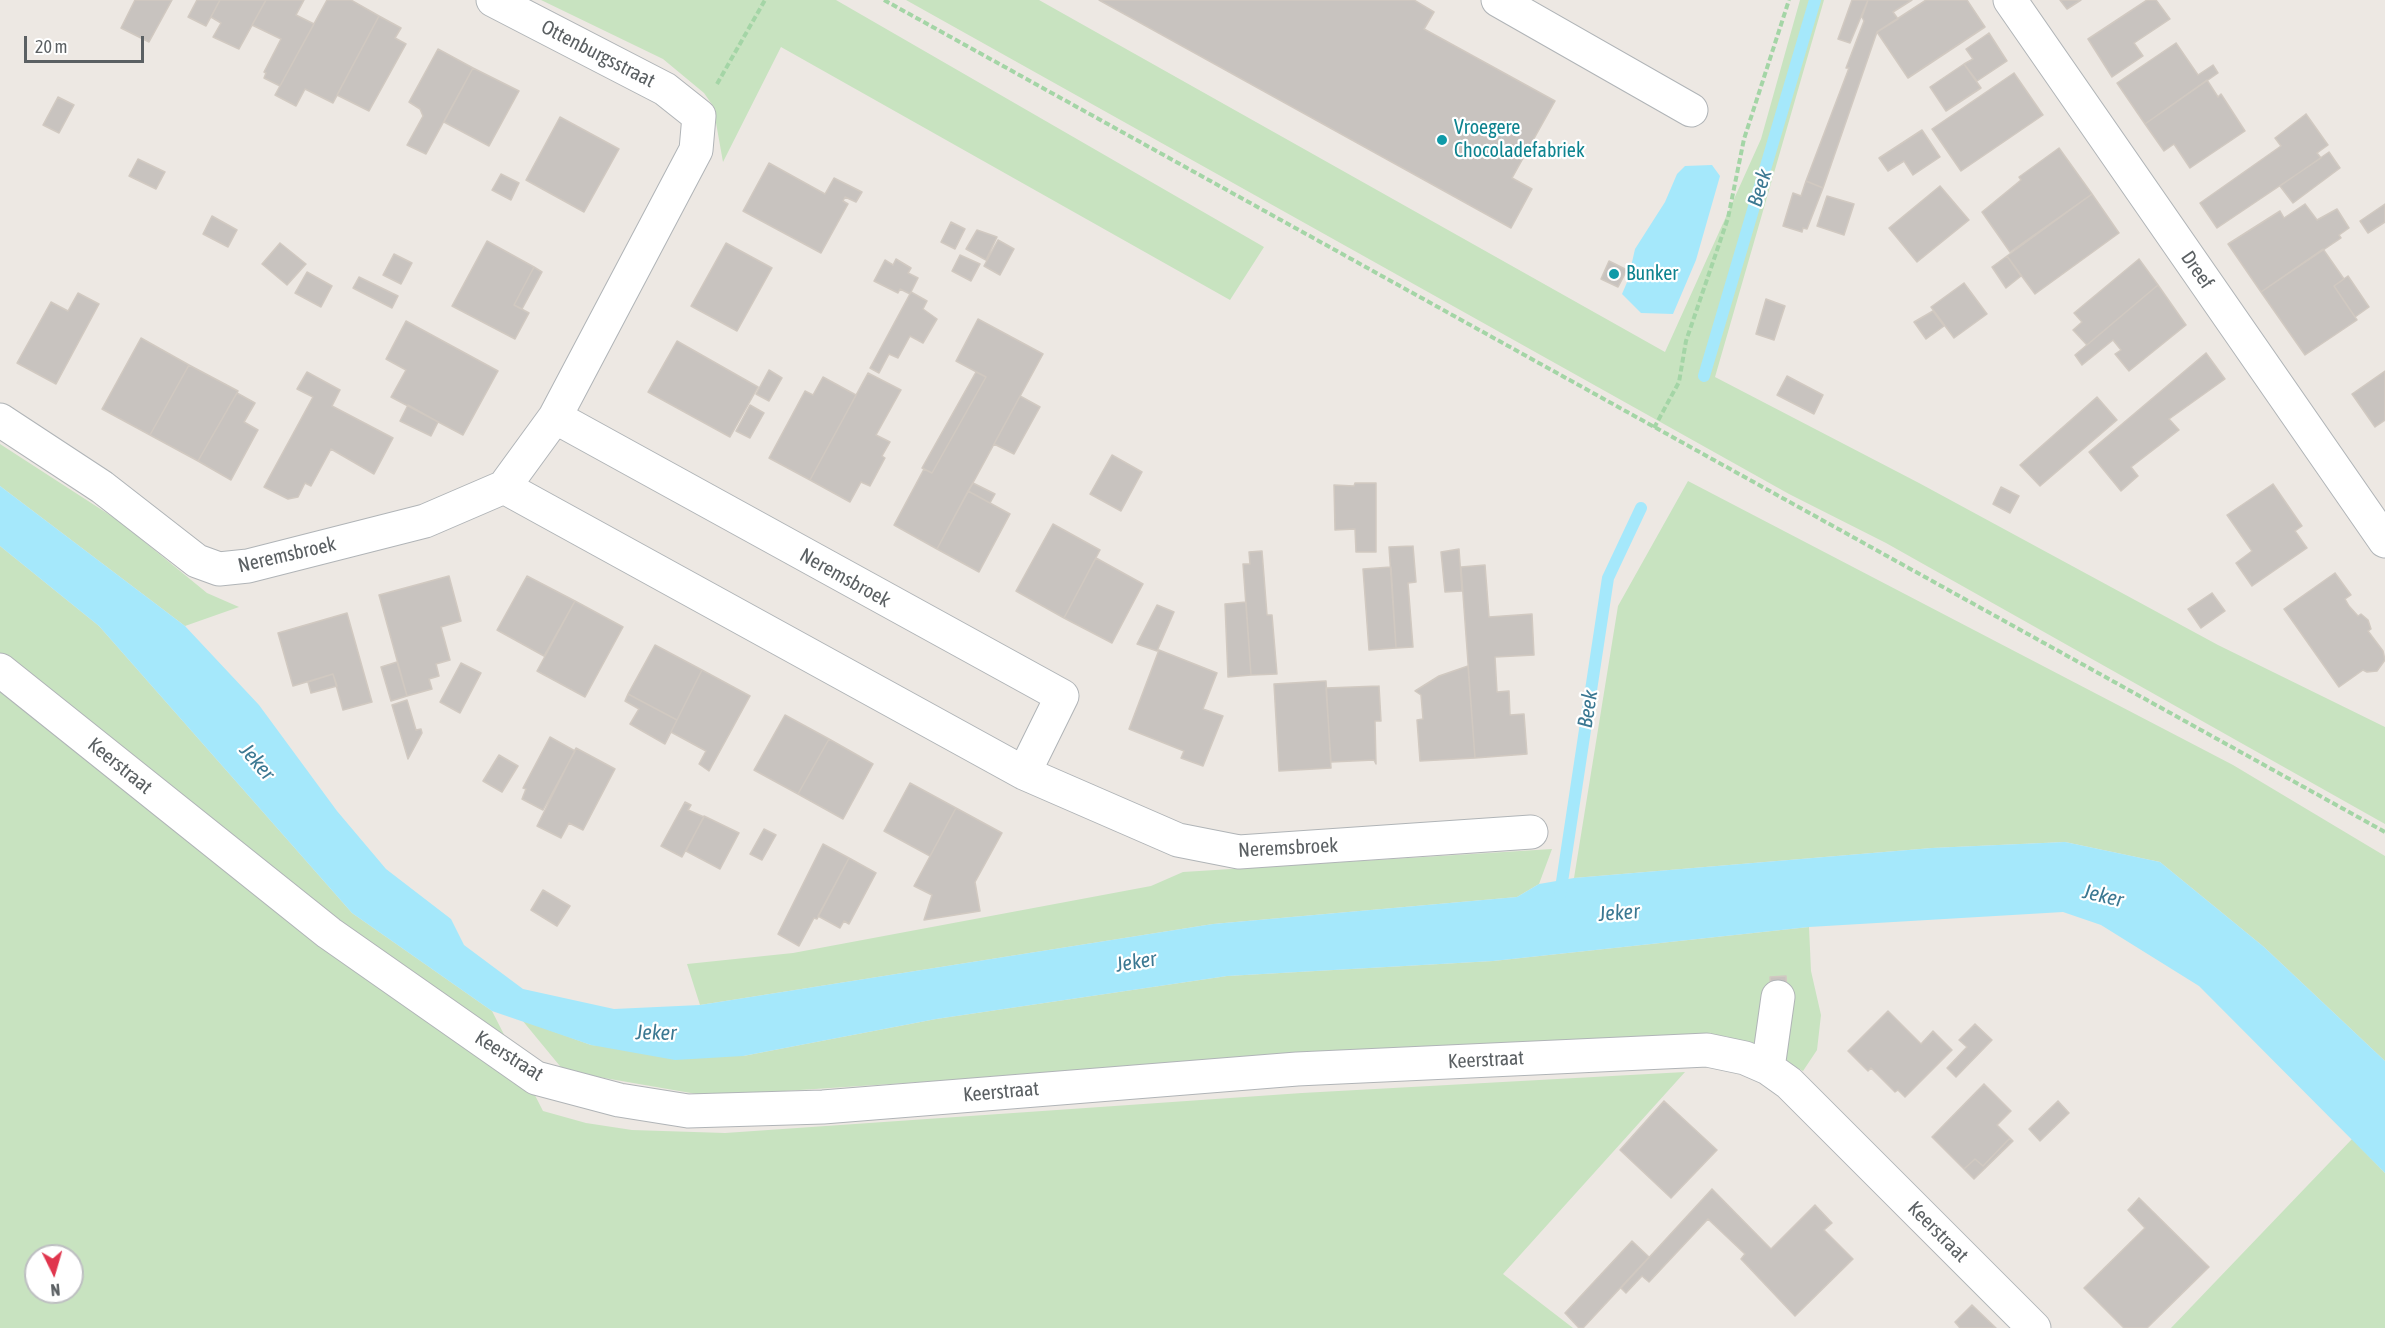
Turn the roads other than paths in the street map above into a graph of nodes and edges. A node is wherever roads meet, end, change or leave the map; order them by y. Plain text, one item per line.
1 (493, 0) edge
2 (1498, 0) edge
3 (2010, 0) edge
4 (1690, 110) dead end
5 (555, 417) junction
6 (0, 420) edge
7 (504, 487) junction
8 (2385, 541) edge
9 (0, 670) edge
10 (1024, 773) junction
11 (1531, 832) dead end
12 (1778, 997) dead end
13 (1768, 1068) junction
14 (2034, 1328) edge

1 - 5 street, Ottenburgsstraat
2 - 4 street
3 - 8 street, Dreef
5 - 7 street
5 - 10 street, Neremsbroek
6 - 7 street, Neremsbroek
7 - 10 street, Neremsbroek
9 - 13 street, Keerstraat
10 - 11 street, Neremsbroek
12 - 13 street
13 - 14 street, Keerstraat

